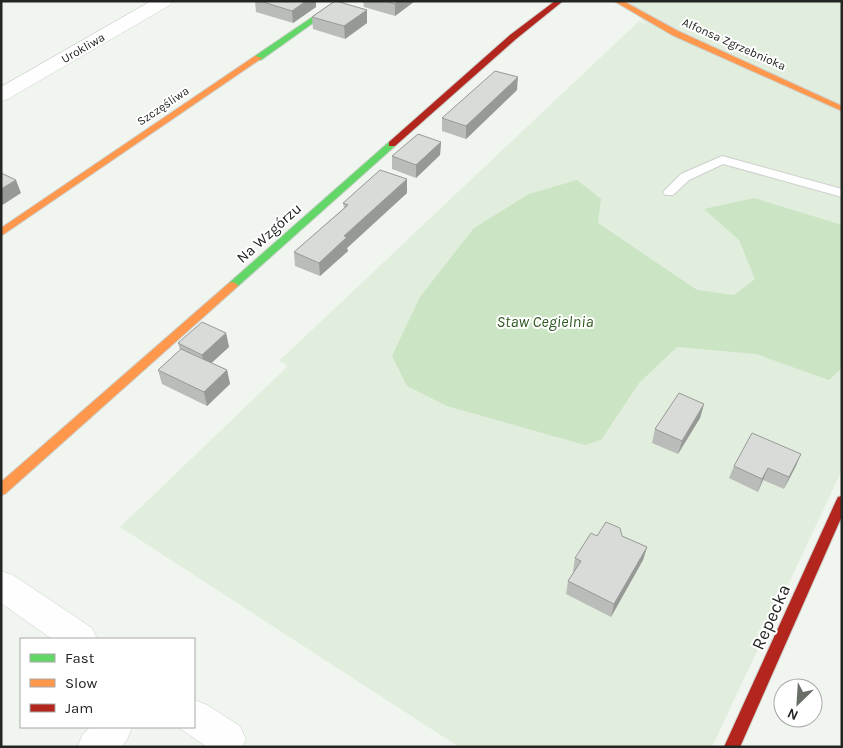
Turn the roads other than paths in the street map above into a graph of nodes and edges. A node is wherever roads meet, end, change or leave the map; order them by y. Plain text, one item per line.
1 (164, 1) edge
2 (341, 1) edge
3 (560, 1) edge
4 (617, 1) edge
5 (1, 95) edge
6 (842, 109) edge
7 (668, 192) dead end
8 (842, 193) edge
9 (1, 233) edge
10 (1, 490) edge
11 (842, 502) edge
12 (1, 585) edge
13 (79, 638) edge
14 (195, 718) edge
15 (113, 728) edge
16 (227, 739) dead end
17 (96, 747) edge
18 (732, 747) edge

1 - 5 street, Urokliwa
2 - 9 street, Szczęśliwa
3 - 10 street, Na Wzgórzu
4 - 6 street, Alfonsa Zgrzebnioka
7 - 8 lane
11 - 18 street, Repecka
12 - 13 street
14 - 16 street
15 - 17 street

